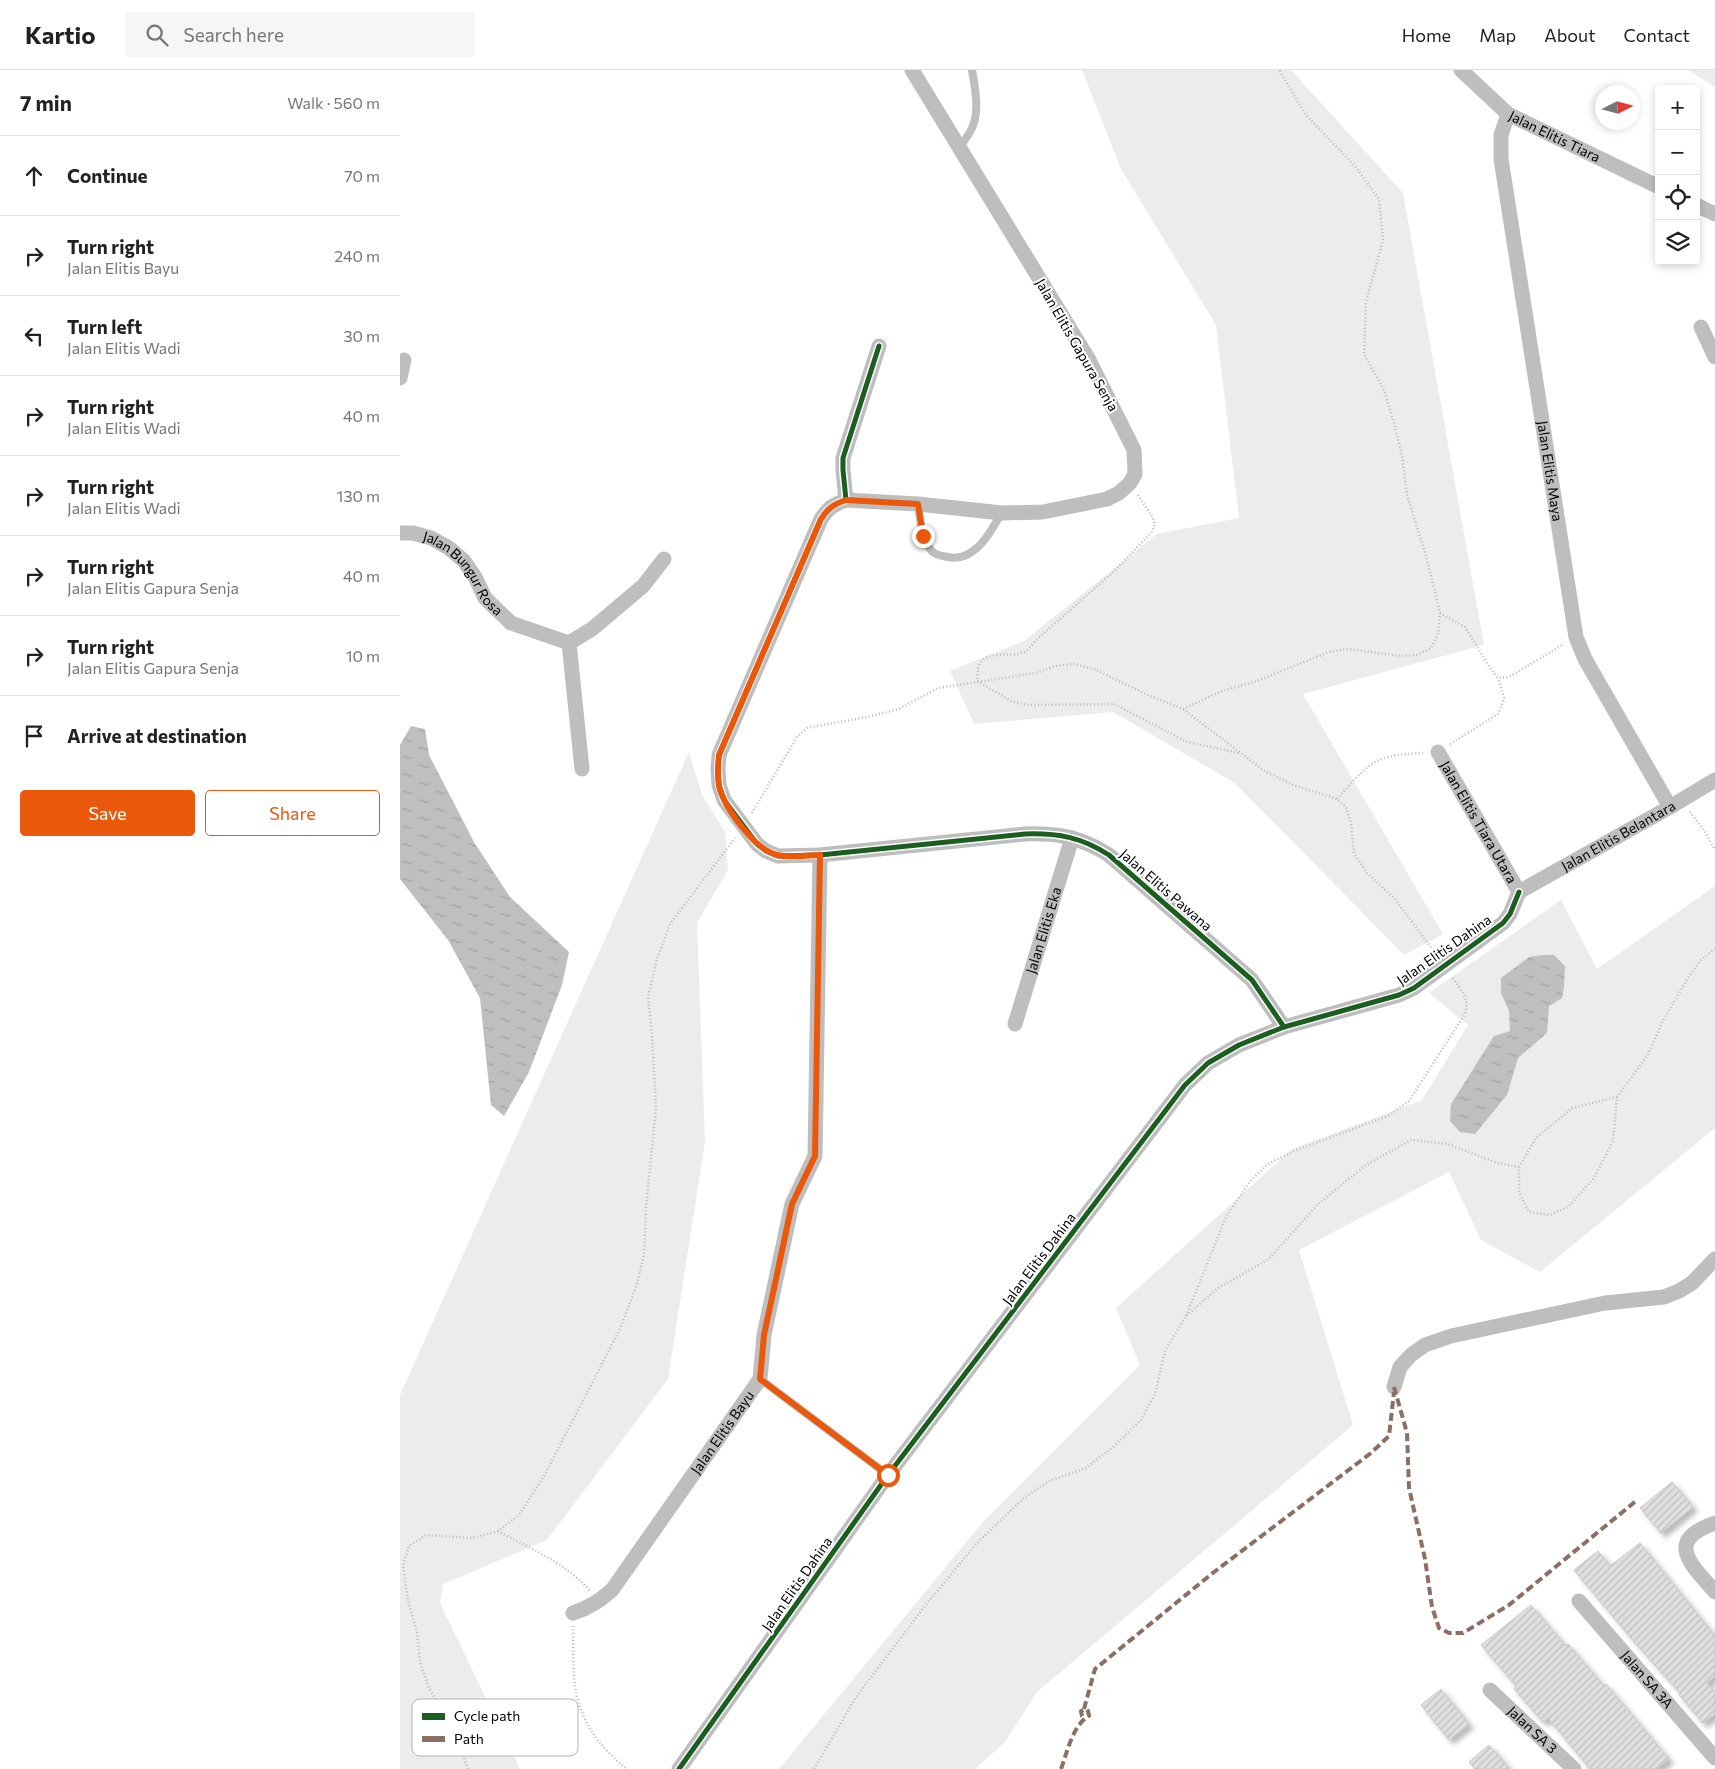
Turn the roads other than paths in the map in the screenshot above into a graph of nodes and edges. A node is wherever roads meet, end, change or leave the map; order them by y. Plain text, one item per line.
1 (912, 70) edge
2 (972, 70) edge
3 (1462, 70) edge
4 (1508, 114) junction
5 (959, 148) junction
6 (1655, 185) edge
7 (1700, 207) edge
8 (1715, 214) edge
9 (1701, 327) dead end
10 (880, 346) dead end
11 (1715, 357) edge
12 (404, 360) dead end
13 (400, 378) edge
14 (846, 500) junction
15 (918, 504) junction
16 (1002, 513) junction
17 (400, 533) edge
18 (664, 558) dead end
19 (569, 643) junction
20 (1438, 752) road end
21 (582, 769) dead end
22 (1715, 780) edge
23 (1674, 805) junction
24 (1072, 838) junction
25 (820, 855) junction
26 (1519, 892) junction
27 (1015, 1024) dead end
28 (1284, 1027) junction
29 (1715, 1259) edge
30 (760, 1379) junction
31 (1394, 1387) dead end
32 (888, 1475) junction
33 (1715, 1523) edge
34 (1715, 1592) edge
35 (1579, 1601) dead end
36 (573, 1613) road end
37 (1490, 1690) dead end
38 (1715, 1758) edge
39 (679, 1769) edge
40 (1574, 1769) edge

1 - 5 street, Jalan Elitis Gapura Senja
2 - 5 lane
3 - 4 street, Jalan Elitis Tiara
4 - 6 street, Jalan Elitis Tiara
4 - 23 street, Jalan Elitis Maya
5 - 16 street, Jalan Elitis Gapura Senja
7 - 8 street
9 - 11 street
10 - 14 street
12 - 13 street
14 - 15 street
14 - 25 street, Jalan Elitis Pawana
15 - 16 street
15 - 16 lane
17 - 19 street, Jalan Bungur Rosa
18 - 19 street
19 - 21 street
20 - 26 street, Jalan Elitis Tiara Utara
22 - 23 street, Jalan Elitis Belantara
23 - 26 street, Jalan Elitis Belantara
24 - 25 street, Jalan Elitis Pawana
24 - 27 street, Jalan Elitis Eka
24 - 28 street, Jalan Elitis Pawana
25 - 30 street, Jalan Elitis Bayu
26 - 28 street, Jalan Elitis Dahina
28 - 32 street, Jalan Elitis Dahina
29 - 31 street
30 - 32 lane
30 - 36 street, Jalan Elitis Bayu
32 - 39 street, Jalan Elitis Dahina
33 - 34 street
35 - 38 street, Jalan SA 3A
37 - 40 street, Jalan SA 3

